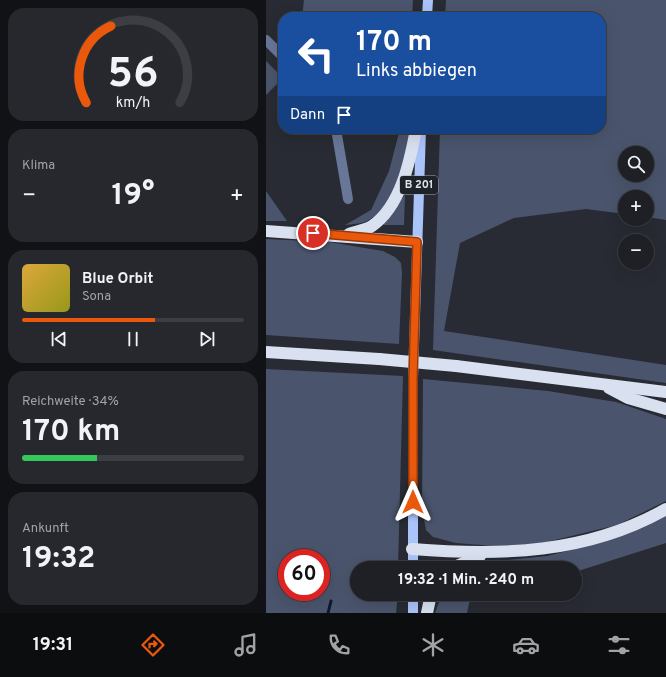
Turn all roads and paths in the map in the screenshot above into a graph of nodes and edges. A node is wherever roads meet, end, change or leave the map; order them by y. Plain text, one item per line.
1 (428, 0) edge
2 (427, 12) edge
3 (266, 40) edge
4 (278, 52) edge
5 (337, 134) edge
6 (415, 134) edge
7 (421, 134) edge
8 (348, 199) dead end
9 (266, 231) edge
10 (344, 235) junction
11 (417, 242) junction
12 (266, 352) edge
13 (601, 384) junction
14 (666, 392) edge
15 (666, 409) edge
16 (666, 509) edge
17 (412, 549) junction
18 (485, 554) junction
19 (413, 561) edge
20 (465, 561) edge
21 (413, 601) edge
22 (430, 601) edge
23 (413, 613) edge
24 (427, 613) edge

1 - 2 main road
3 - 4 street
5 - 8 street
6 - 10 highway
7 - 11 main road, B 201
9 - 10 highway
10 - 11 highway
11 - 17 main road, B 201
12 - 13 highway, bridge
13 - 14 highway
13 - 15 highway
16 - 18 highway
17 - 18 highway
17 - 19 main road, B 201
18 - 20 highway
21 - 23 main road
22 - 24 highway

